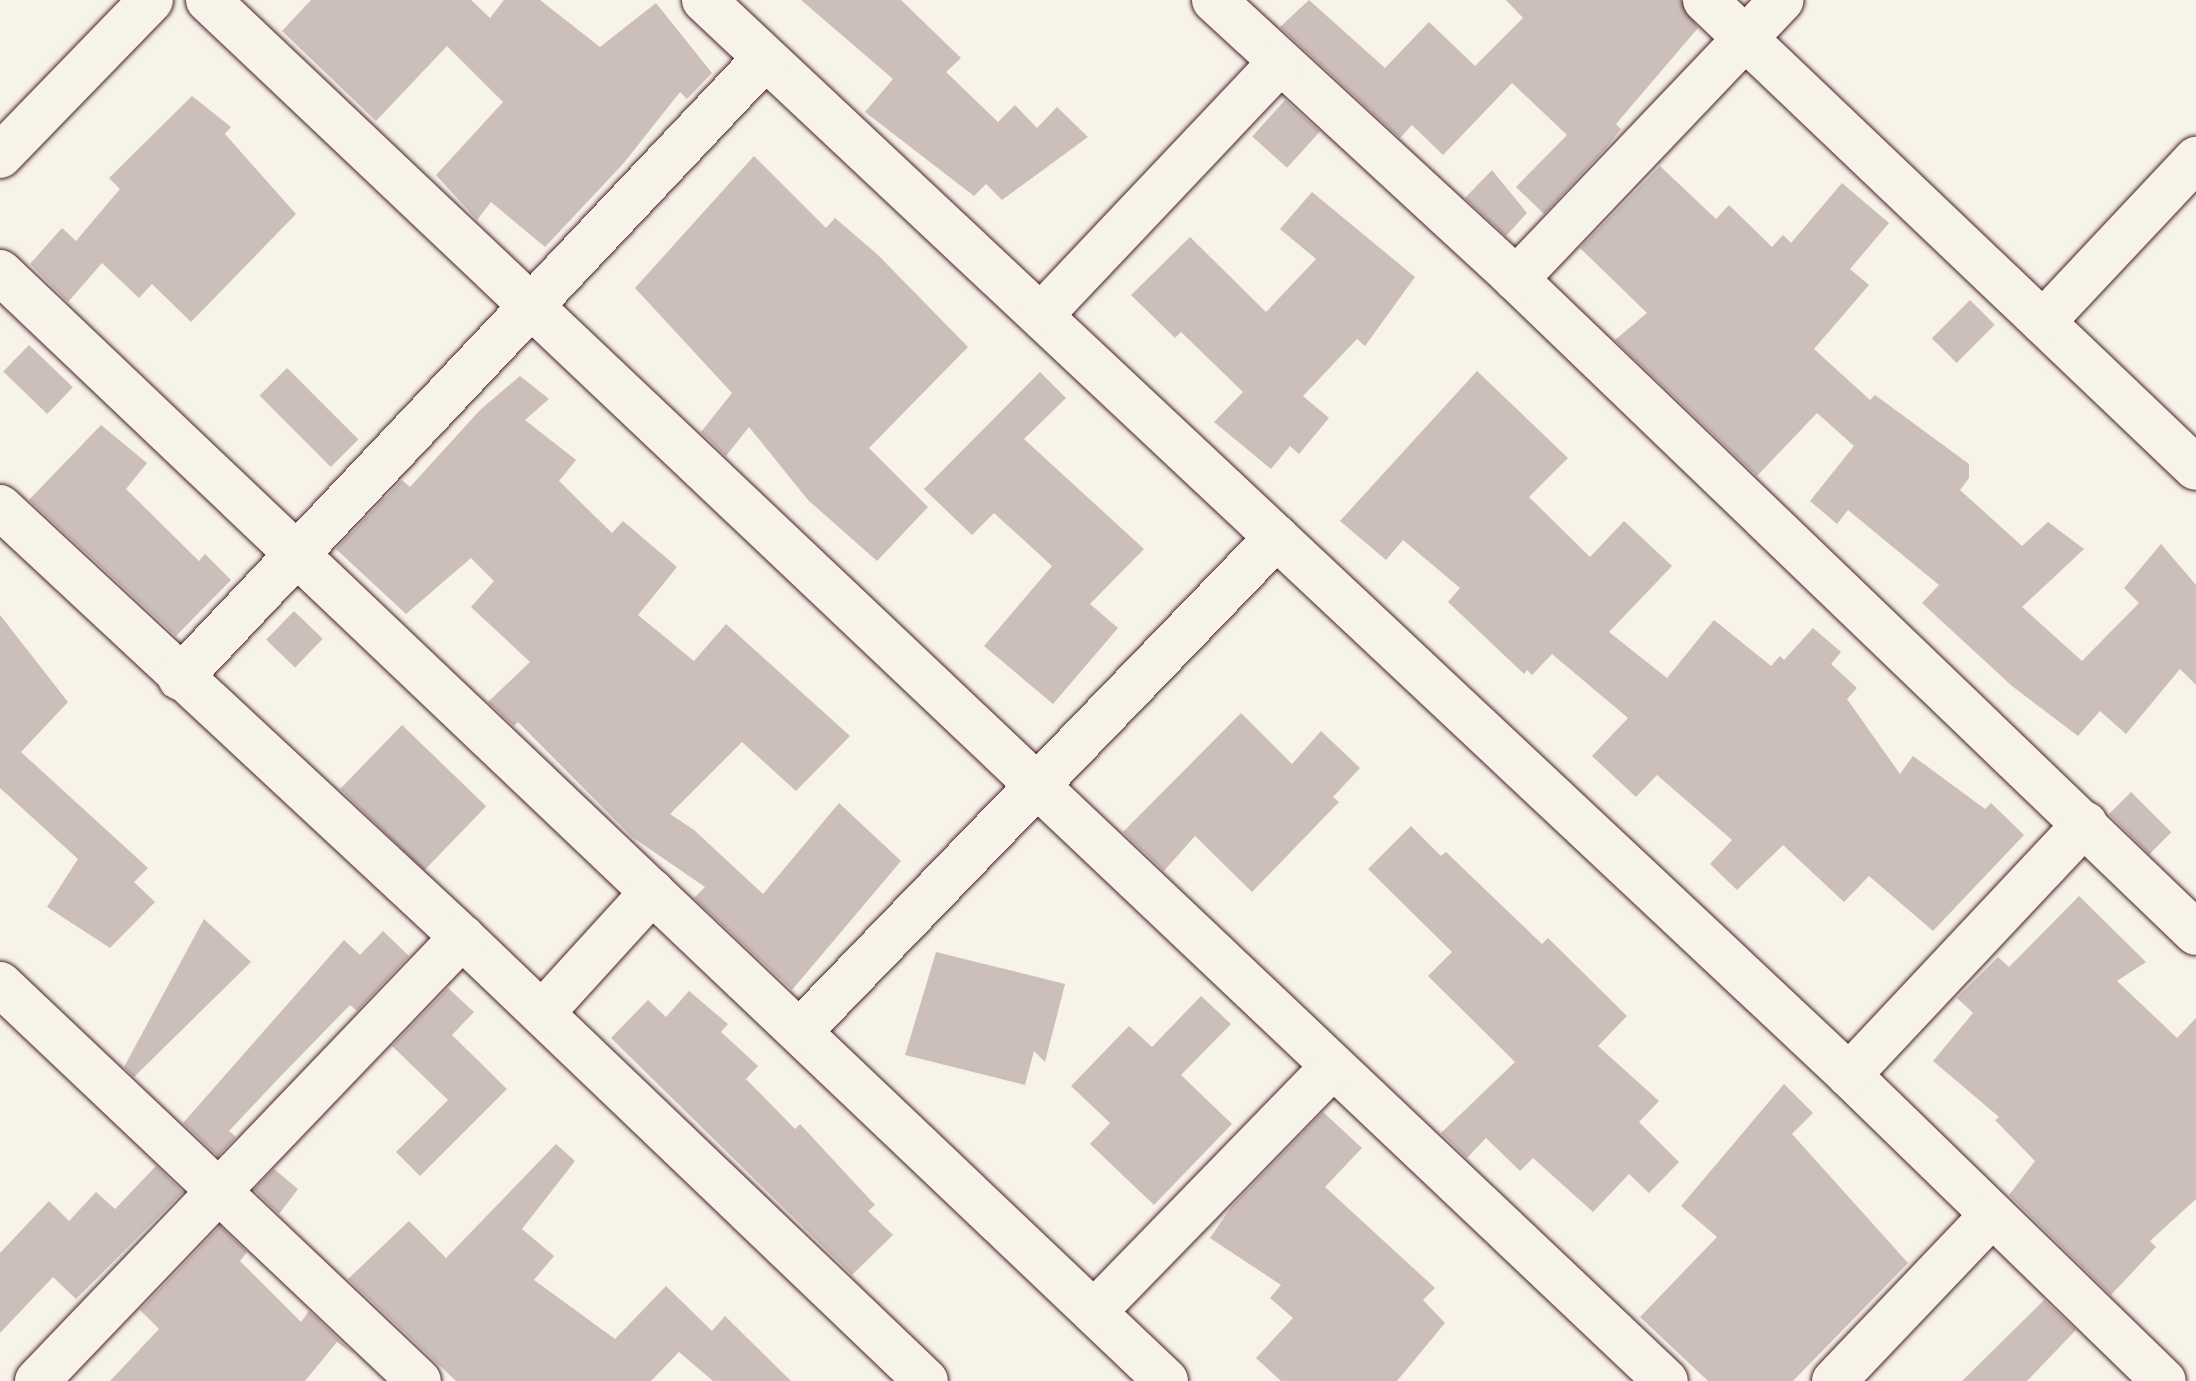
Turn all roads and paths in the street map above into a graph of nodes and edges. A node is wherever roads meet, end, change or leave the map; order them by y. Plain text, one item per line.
1 (151, 0) edge
2 (208, 0) edge
3 (704, 0) edge
4 (1214, 0) edge
5 (1705, 0) edge
6 (1782, 0) edge
7 (1746, 39) junction
8 (765, 58) junction
9 (1280, 62) junction
10 (0, 156) edge
11 (2196, 159) edge
12 (0, 272) edge
13 (1516, 279) junction
14 (534, 305) junction
15 (1043, 313) junction
16 (2043, 322) junction
17 (2196, 468) edge
18 (0, 507) edge
19 (1277, 537) junction
20 (294, 557) junction
21 (180, 678) junction
22 (1034, 788) junction
23 (2085, 824) junction
24 (652, 892) junction
25 (2196, 933) edge
26 (462, 937) junction
27 (0, 984) edge
28 (542, 1013) junction
29 (801, 1030) junction
30 (1332, 1067) junction
31 (1849, 1075) junction
32 (221, 1191) junction
33 (1992, 1215) junction
34 (1094, 1312) junction
35 (37, 1381) edge
36 (419, 1381) edge
37 (926, 1381) edge
38 (1166, 1381) edge
39 (1666, 1381) edge
40 (1834, 1381) edge
41 (2164, 1381) edge

1 - 10 street
2 - 14 street
3 - 8 street
4 - 9 street
5 - 7 street
6 - 7 street
7 - 13 street
7 - 16 street
8 - 14 street
8 - 15 street
9 - 13 street
9 - 15 street
11 - 16 street
12 - 20 street
13 - 23 street
14 - 20 street
14 - 22 street
15 - 19 street
16 - 17 street
18 - 21 street
19 - 22 street
19 - 31 street
20 - 21 street
20 - 24 street
21 - 26 street
22 - 29 street
22 - 30 street
23 - 25 street
23 - 31 street
24 - 28 street
24 - 29 street
26 - 28 street
26 - 32 street
27 - 32 street
28 - 37 street
29 - 34 street
30 - 34 street
30 - 39 street
31 - 33 street
32 - 35 street
32 - 36 street
33 - 40 street
33 - 41 street
34 - 38 street

